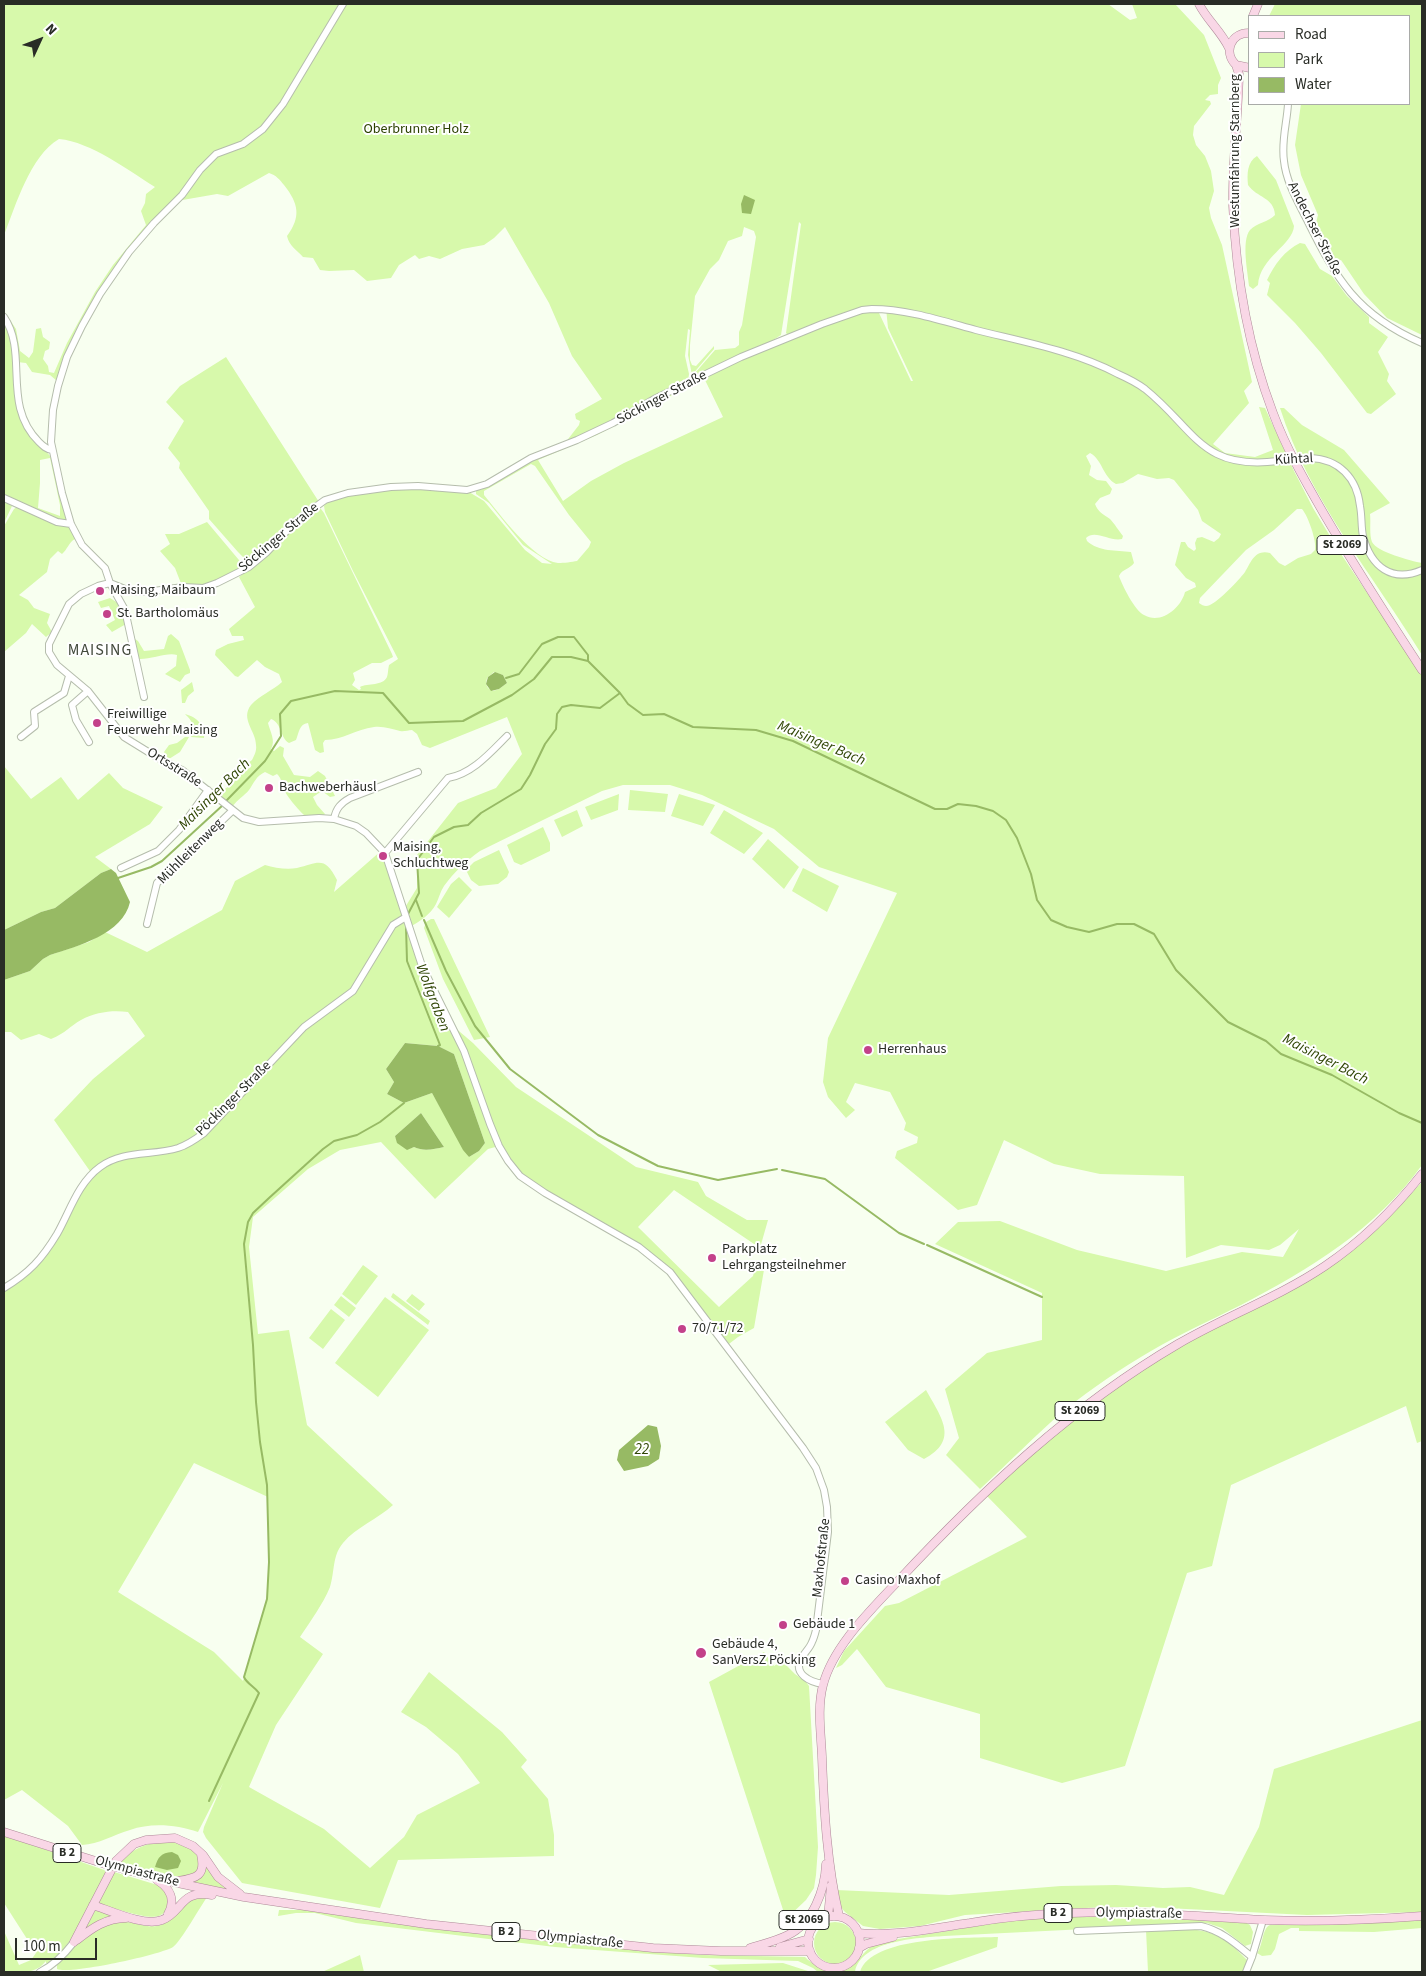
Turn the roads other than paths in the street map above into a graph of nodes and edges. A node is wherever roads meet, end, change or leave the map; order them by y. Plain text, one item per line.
1 (343, 4) edge
2 (1199, 4) edge
3 (1258, 4) edge
4 (1254, 15) edge
5 (1217, 29) junction
6 (1244, 33) edge
7 (1229, 48) junction
8 (1236, 65) junction
9 (1248, 68) edge
10 (1248, 72) edge
11 (1288, 105) edge
12 (1238, 106) junction
13 (4, 317) edge
14 (1422, 343) edge
15 (52, 450) junction
16 (1212, 452) joint
17 (4, 498) edge
18 (71, 524) junction
19 (1422, 570) edge
20 (110, 583) junction
21 (1422, 670) edge
22 (69, 676) junction
23 (88, 691) junction
24 (64, 693) junction
25 (144, 697) dead end
26 (72, 705) junction
27 (22, 736) dead end
28 (507, 736) dead end
29 (88, 742) dead end
30 (418, 772) dead end
31 (208, 790) junction
32 (230, 809) junction
33 (334, 819) junction
34 (385, 853) junction
35 (121, 868) dead end
36 (406, 917) junction
37 (147, 924) dead end
38 (1422, 1174) edge
39 (4, 1288) edge
40 (823, 1684) junction
41 (4, 1832) edge
42 (197, 1848) junction
43 (829, 1856) junction
44 (148, 1876) junction
45 (172, 1882) junction
46 (832, 1884) junction
47 (221, 1892) junction
48 (244, 1897) junction
49 (94, 1905) junction
50 (167, 1916) junction
51 (839, 1916) junction
52 (1422, 1916) edge
53 (828, 1917) junction
54 (133, 1918) junction
55 (1263, 1920) junction
56 (1077, 1931) dead end
57 (858, 1933) junction
58 (906, 1933) junction
59 (809, 1939) junction
60 (74, 1942) junction
61 (859, 1948) junction
62 (768, 1950) junction
63 (742, 1951) junction
64 (810, 1951) junction
65 (1252, 1957) junction
66 (40, 1972) edge
67 (1246, 1972) edge

1 - 15 street
2 - 5 main road
3 - 4 main road
5 - 6 main road
5 - 7 main road
6 - 7 main road
7 - 8 main road, Westumfahrung Starnberg
8 - 9 main road
8 - 12 main road, Westumfahrung Starnberg / St 2069
10 - 12 main road, St 2069
11 - 14 street, Andechser Straße
12 - 21 main road, Westumfahrung Starnberg / St 2069
13 - 15 street
15 - 18 street
16 - 19 street, Kühtal, bridge
16 - 20 street, Söckinger Straße
17 - 18 street
18 - 20 street
20 - 22 street, Ortsstraße
20 - 25 street
22 - 23 street, Ortsstraße
22 - 24 street
23 - 26 street
23 - 31 street, Ortsstraße
24 - 26 street
24 - 27 street
26 - 29 street
28 - 34 street
30 - 33 street
31 - 32 street, Ortsstraße
31 - 35 street
32 - 33 street, Ortsstraße
32 - 37 street, Mühlleitenweg
33 - 34 street, Ortsstraße
34 - 36 street
36 - 39 street, Pöckinger Straße
36 - 40 street, Maxhofstraße
38 - 40 main road, St 2069
40 - 43 main road, St 2069
41 - 44 main road, Olympiastraße / B 2, bridge
42 - 45 main road
42 - 48 main road
42 - 49 main road
43 - 46 main road, St 2069
43 - 63 main road, St 2069
44 - 45 main road, Olympiastraße / B 2
44 - 50 main road
45 - 47 main road, Olympiastraße / B 2
46 - 51 main road, St 2069
46 - 53 main road, St 2069
47 - 48 main road, Olympiastraße / B 2
47 - 50 main road
48 - 63 main road, Olympiastraße / B 2
49 - 54 main road
49 - 60 main road
50 - 54 main road
51 - 53 main road
51 - 57 main road
52 - 55 main road, Olympiastraße / B 2
53 - 59 main road
54 - 60 main road
55 - 58 main road, Olympiastraße / B 2
55 - 65 street
56 - 65 street
57 - 58 main road, Olympiastraße / B 2
57 - 61 main road
58 - 61 main road, B 2
59 - 62 main road, B 2
59 - 64 main road
60 - 66 street
61 - 64 main road
62 - 63 main road, Olympiastraße / B 2
62 - 64 main road, Olympiastraße / B 2
65 - 67 street

